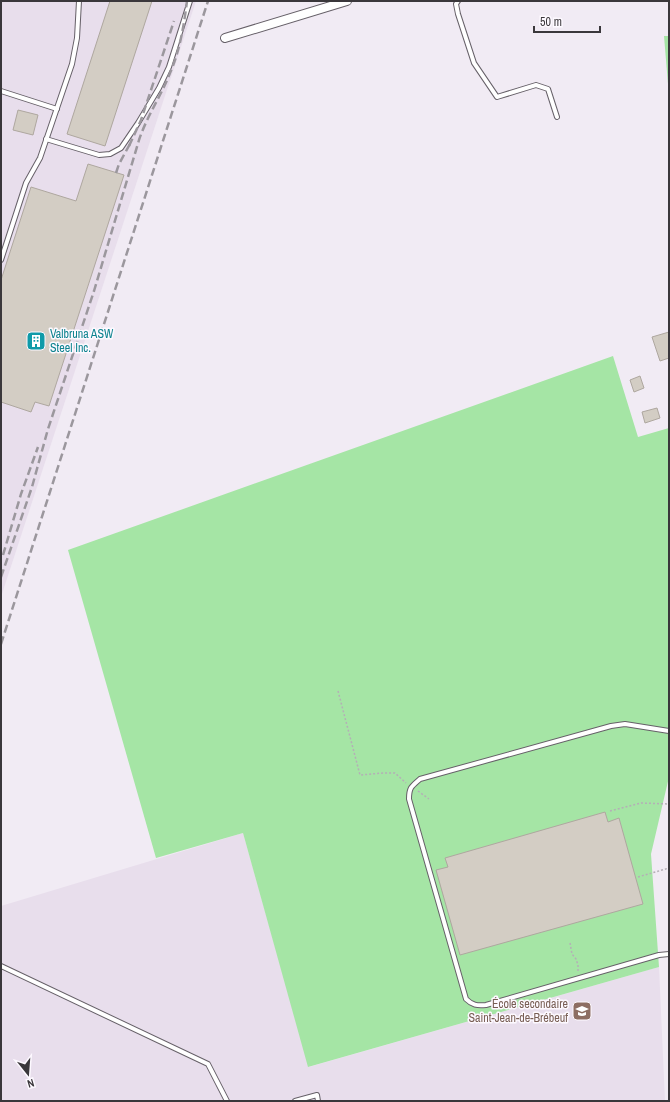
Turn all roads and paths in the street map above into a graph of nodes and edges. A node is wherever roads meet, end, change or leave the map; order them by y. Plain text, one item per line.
1 (79, 1) edge
2 (190, 1) edge
3 (347, 1) edge
4 (458, 1) edge
5 (225, 38) dead end
6 (1, 91) edge
7 (57, 109) junction
8 (557, 116) dead end
9 (46, 138) junction
10 (1, 260) edge
11 (338, 691) dead end
12 (669, 731) edge
13 (411, 787) junction
14 (429, 799) dead end
15 (669, 804) edge
16 (610, 811) dead end
17 (669, 868) edge
18 (638, 877) dead end
19 (570, 943) dead end
20 (669, 954) edge
21 (1, 966) edge
22 (578, 978) junction
23 (227, 1101) edge
24 (295, 1101) edge
25 (318, 1101) edge

1 - 7 lane
2 - 9 lane
3 - 5 street
4 - 8 lane
6 - 7 lane
7 - 9 lane
9 - 10 lane
11 - 13 path
12 - 13 lane
13 - 14 path
13 - 22 lane
15 - 16 path
17 - 18 path
19 - 22 path
20 - 22 lane
21 - 23 lane
24 - 25 lane

